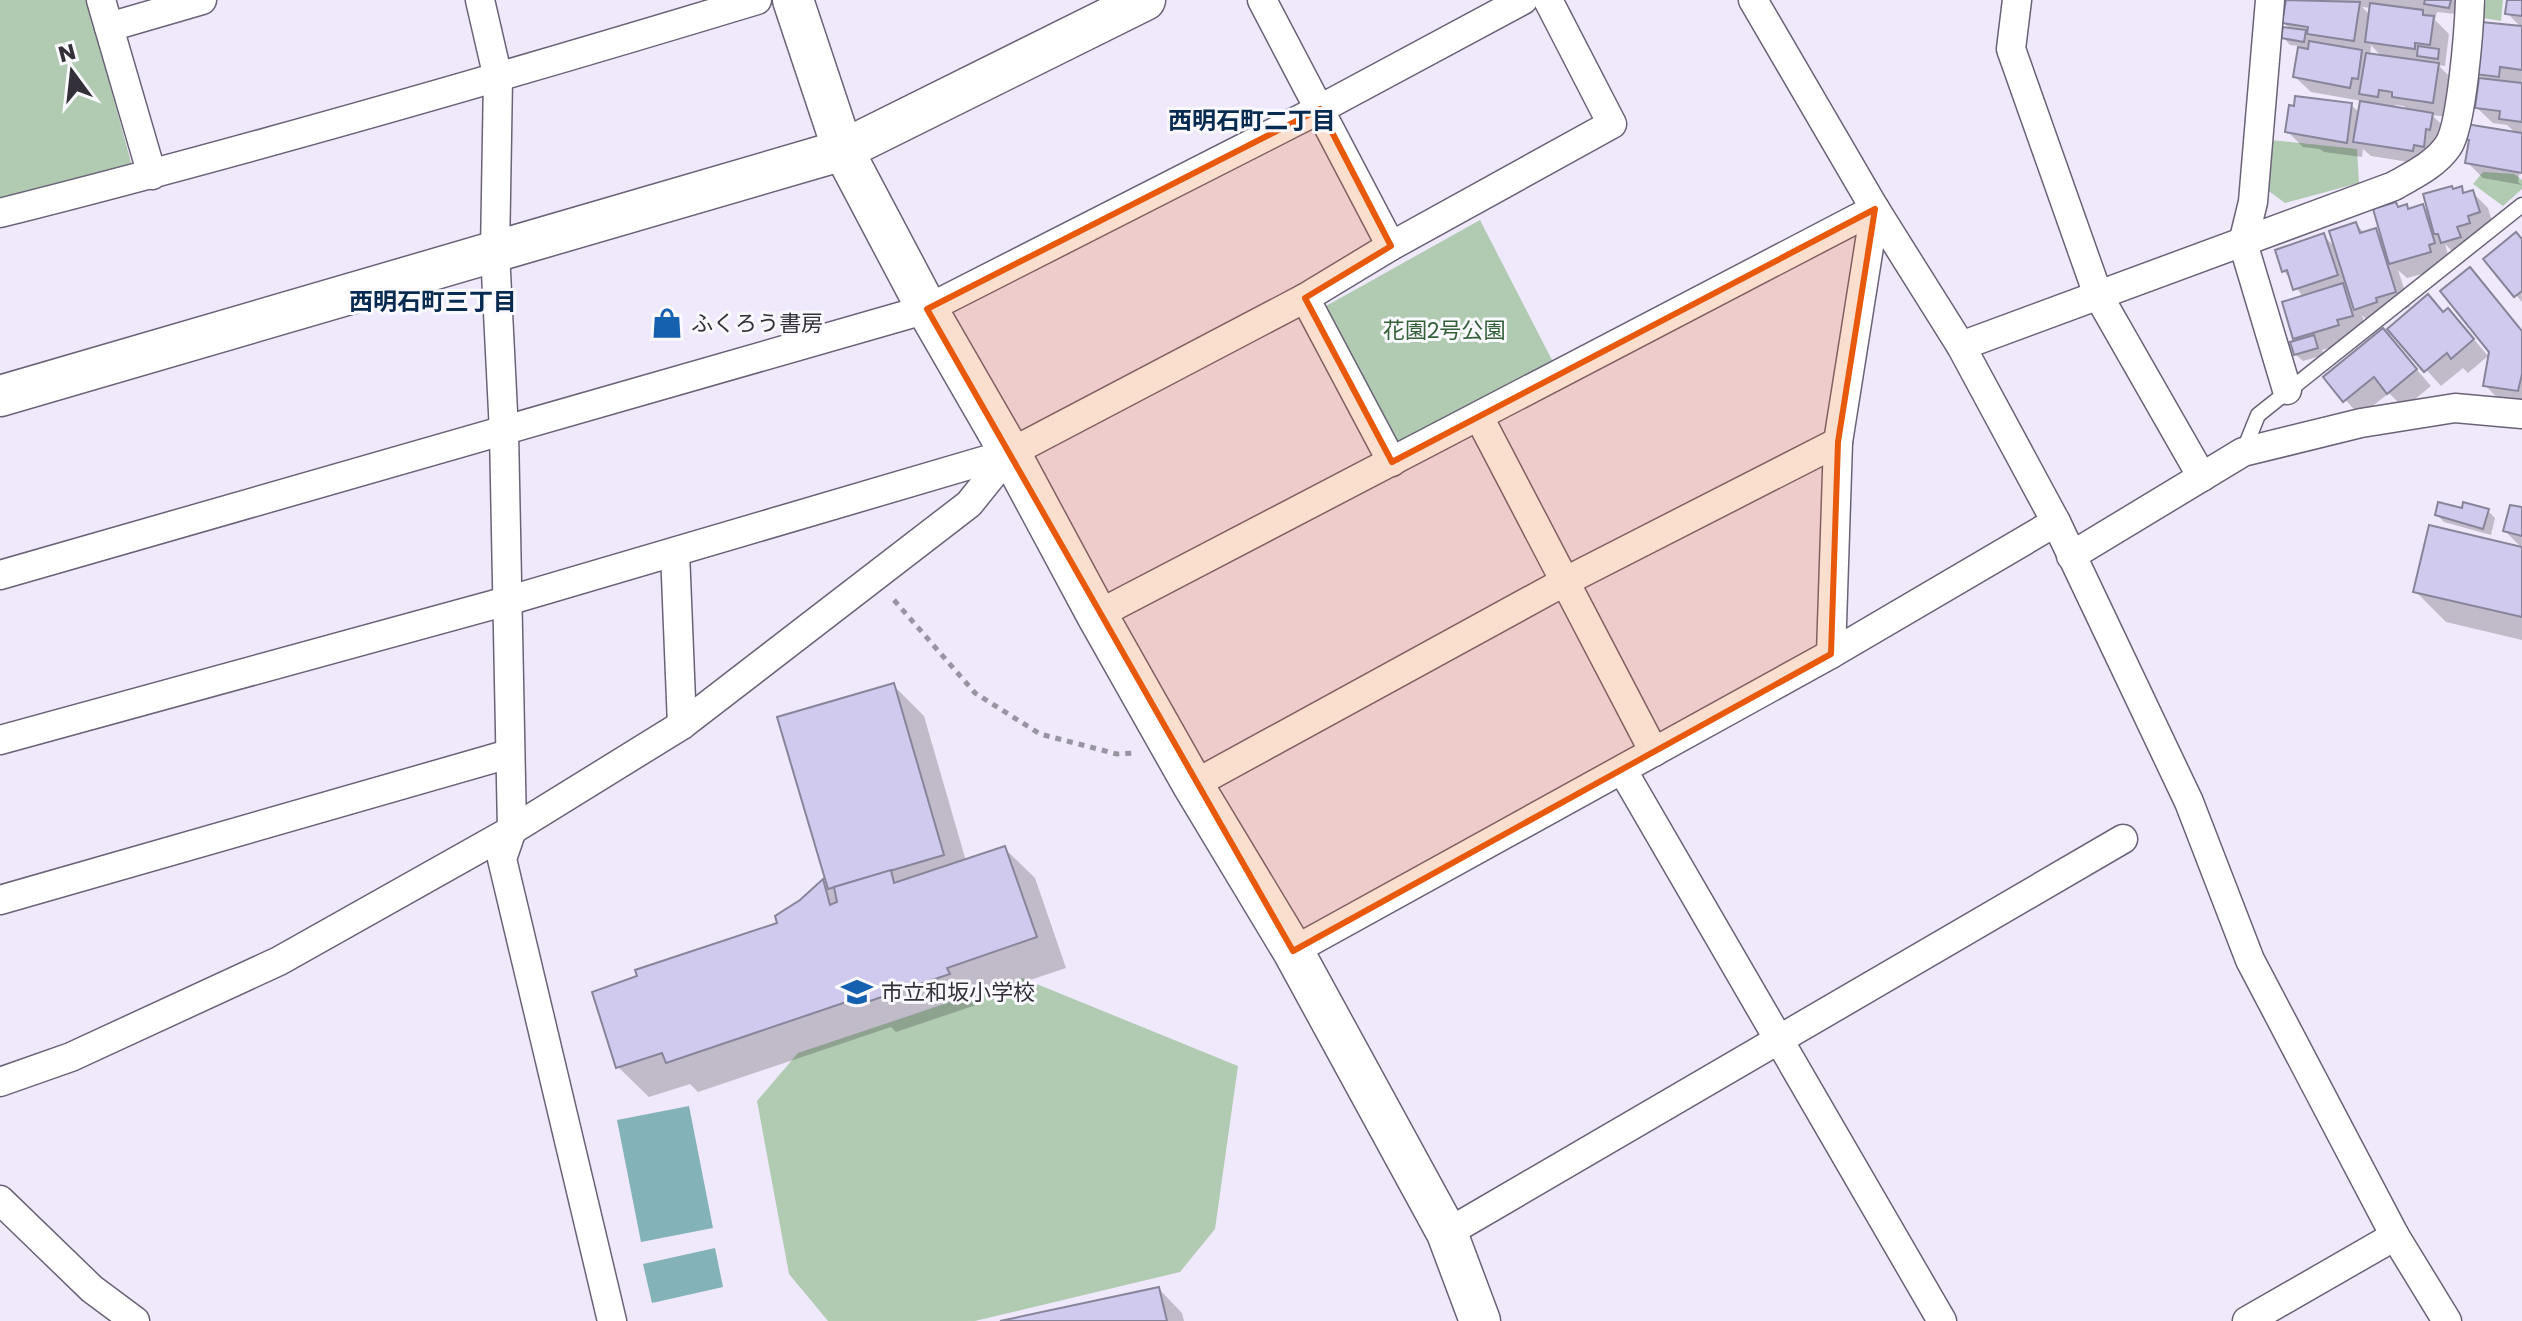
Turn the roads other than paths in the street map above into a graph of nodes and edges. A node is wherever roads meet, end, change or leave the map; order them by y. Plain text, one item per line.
1 (202, 0) edge
2 (480, 0) edge
3 (757, 0) edge
4 (793, 0) edge
5 (1145, 0) edge
6 (1262, 0) edge
7 (1523, 0) edge
8 (1548, 0) edge
9 (1753, 0) edge
10 (2017, 0) edge
11 (2270, 0) edge
12 (2470, 0) edge
13 (105, 14) edge
14 (498, 78) junction
15 (1320, 109) junction
16 (843, 150) junction
17 (152, 175) junction
18 (2522, 205) edge
19 (1875, 209) junction
20 (0, 213) edge
21 (2243, 243) junction
22 (1391, 246) junction
23 (495, 252) junction
24 (2098, 295) junction
25 (1305, 298) junction
26 (927, 309) junction
27 (1961, 346) junction
28 (2287, 390) junction
29 (0, 396) edge
30 (2522, 414) edge
31 (1479, 417) junction
32 (504, 432) junction
33 (1838, 442) junction
34 (2243, 452) junction
35 (1010, 453) junction
36 (1392, 462) junction
37 (2202, 477) junction
38 (2056, 522) junction
39 (675, 552) junction
40 (2071, 556) junction
41 (0, 575) edge
42 (1564, 582) junction
43 (507, 601) junction
44 (1097, 615) junction
45 (1831, 654) junction
46 (682, 725) junction
47 (0, 740) edge
48 (1654, 752) junction
49 (509, 754) junction
50 (1623, 771) junction
51 (1193, 785) junction
52 (512, 830) junction
53 (2123, 839) dead end
54 (0, 900) edge
55 (1293, 951) junction
56 (1780, 1039) junction
57 (0, 1082) edge
58 (0, 1200) edge
59 (1447, 1233) junction
60 (2395, 1236) junction
61 (135, 1321) edge
62 (612, 1321) edge
63 (1480, 1321) edge
64 (1942, 1321) edge
65 (2247, 1321) edge
66 (2447, 1321) edge

1 - 13 street
2 - 14 street
3 - 14 street
4 - 16 street
5 - 16 street
6 - 15 street
7 - 15 street
8 - 22 street
9 - 19 street
10 - 24 street
11 - 21 street
12 - 21 street
13 - 17 street
14 - 17 street
14 - 23 street
15 - 22 street
15 - 26 street
16 - 23 street
16 - 26 street
17 - 20 street
18 - 28 lane
19 - 27 street
19 - 31 street
19 - 33 street
21 - 24 street
21 - 28 street
22 - 25 street
23 - 29 street
23 - 32 street
24 - 27 street
24 - 37 street
25 - 35 street
25 - 36 street
26 - 32 street
26 - 35 street
27 - 38 street
28 - 34 lane
30 - 34 street
31 - 36 street
31 - 42 street
32 - 41 street
32 - 43 street
33 - 42 street
33 - 45 street
34 - 37 street
35 - 39 street
35 - 44 street
35 - 46 street
36 - 44 street
37 - 40 street
38 - 40 street
38 - 45 street
39 - 43 street
39 - 46 street
40 - 60 street
42 - 48 street
42 - 51 street
43 - 47 street
43 - 49 street
44 - 51 street
45 - 48 street
46 - 52 street
48 - 50 street
49 - 52 street
49 - 54 street
50 - 55 street
50 - 56 street
51 - 55 street
52 - 57 street
52 - 62 street
53 - 56 street
55 - 59 street
56 - 59 street
56 - 64 street
58 - 61 street
59 - 63 street
60 - 65 street
60 - 66 street

